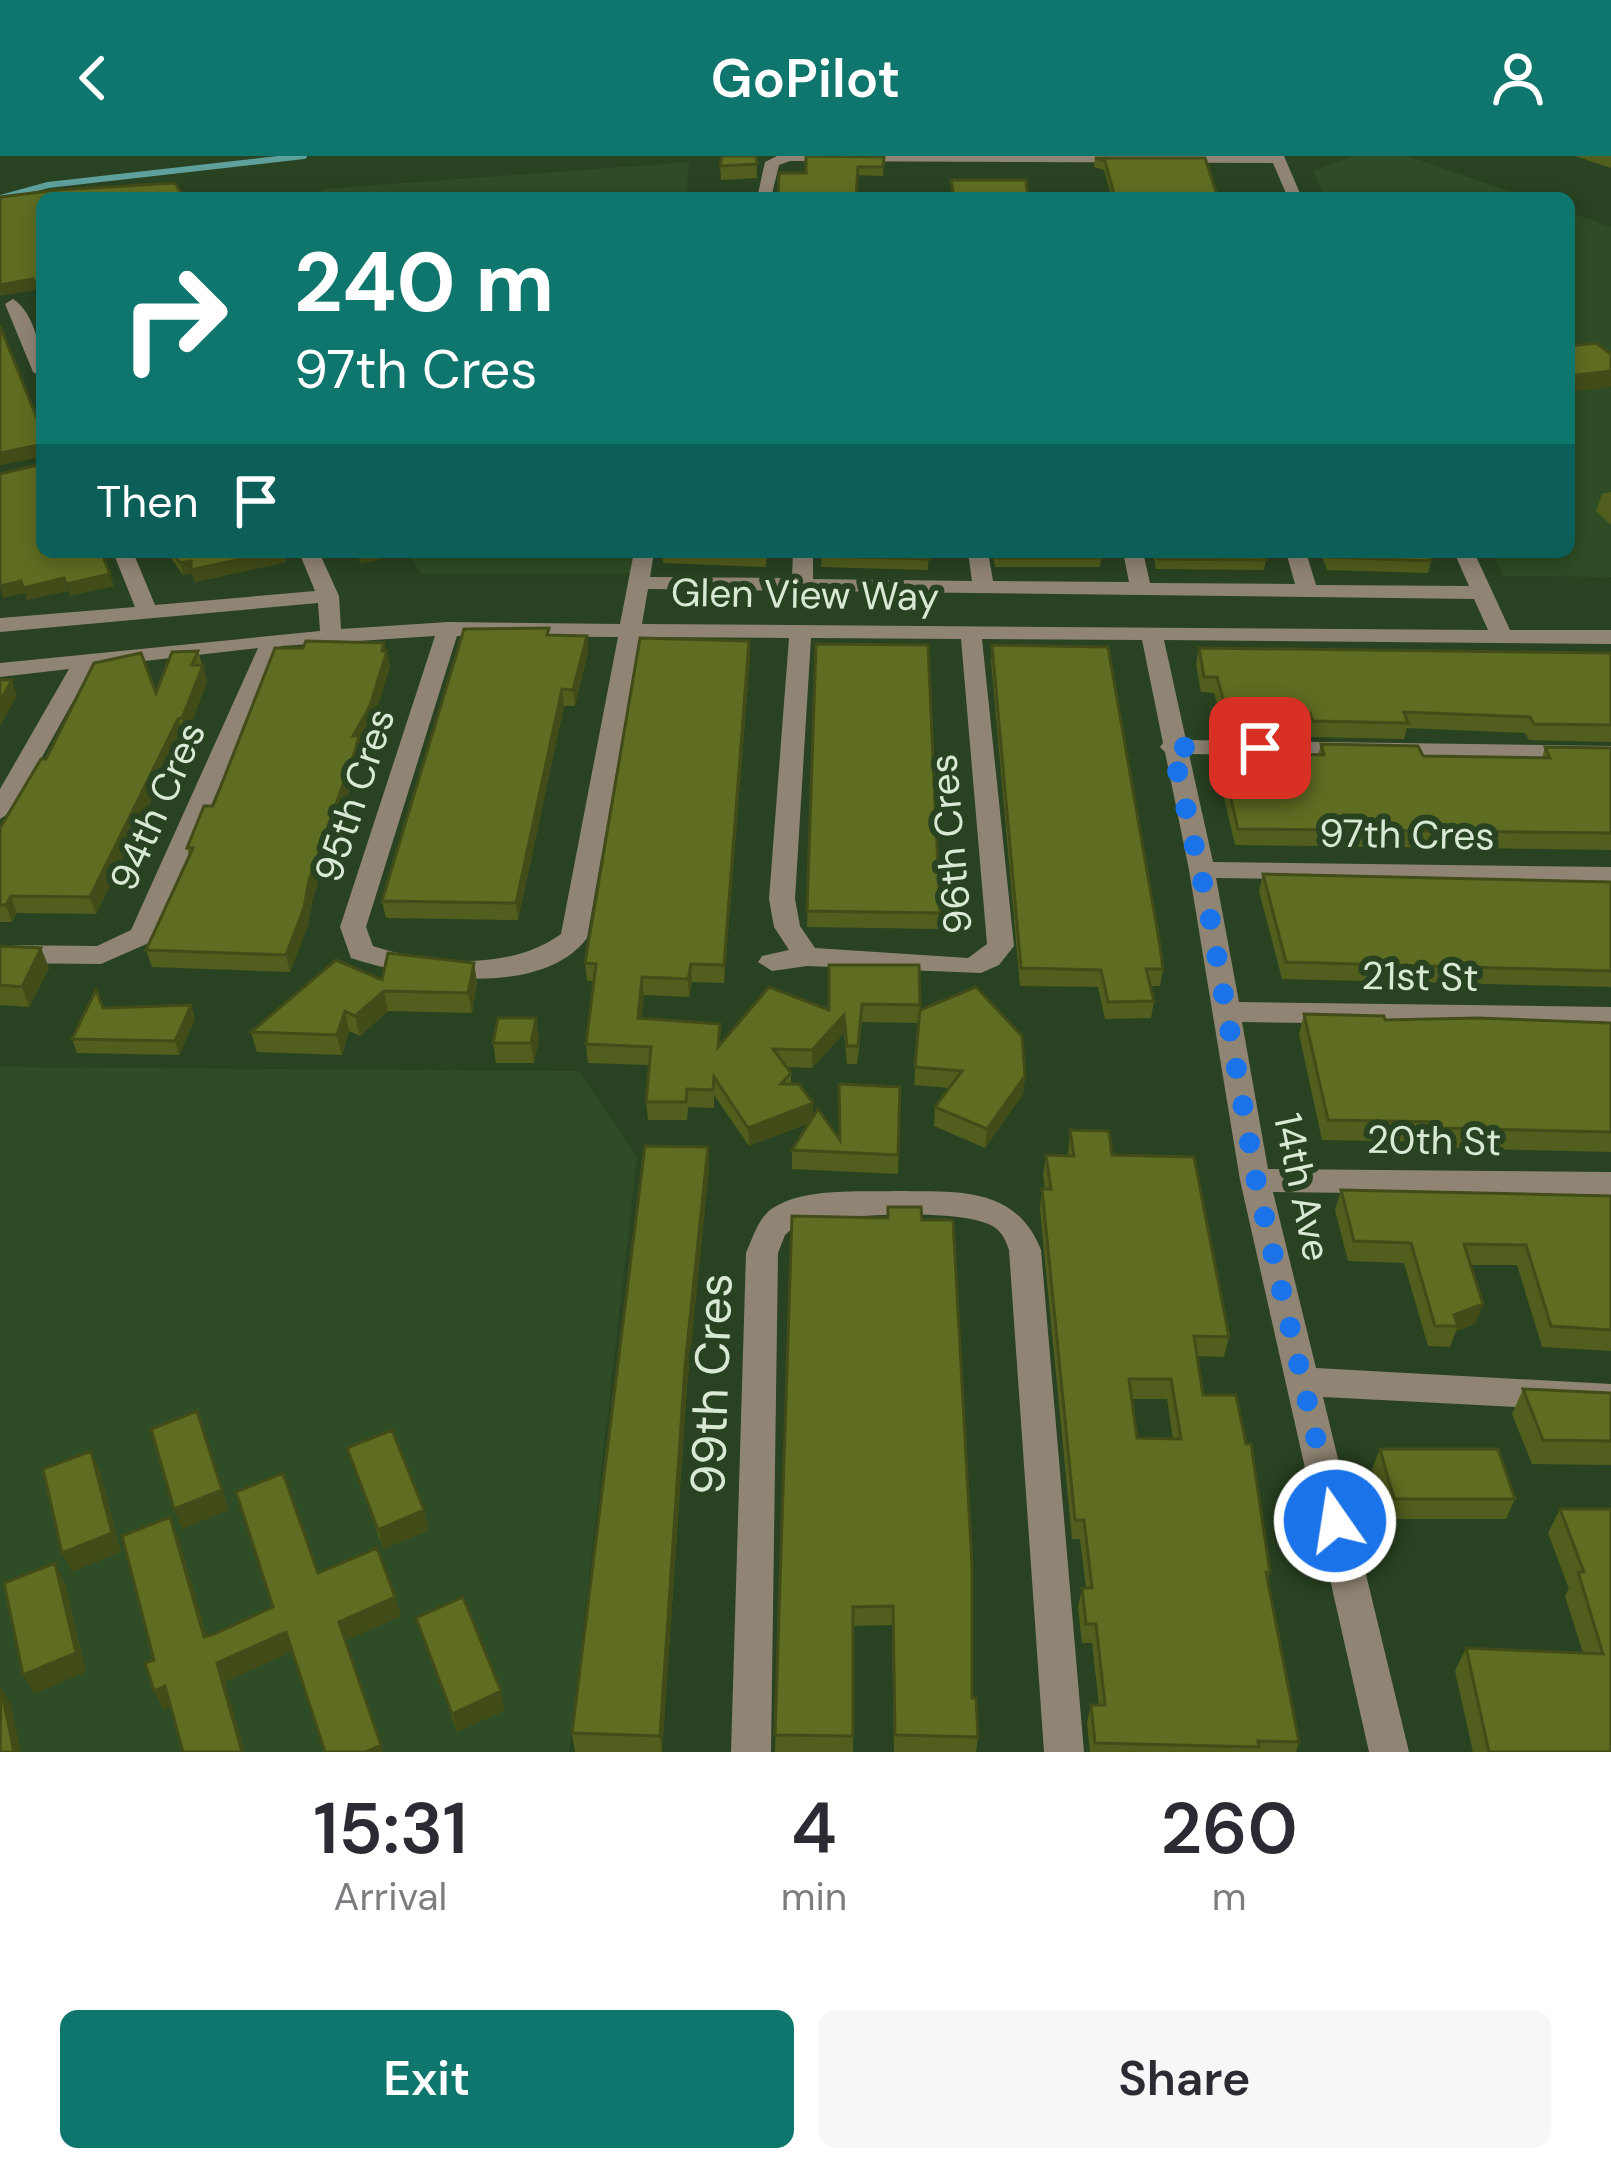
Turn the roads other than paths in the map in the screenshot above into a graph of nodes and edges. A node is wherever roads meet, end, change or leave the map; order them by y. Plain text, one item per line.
1 (928, 156) edge
2 (1277, 158) edge
3 (765, 192) edge
4 (1292, 192) edge
5 (13, 304) edge
6 (36, 358) edge
7 (125, 558) edge
8 (312, 558) edge
9 (643, 558) edge
10 (803, 558) edge
11 (980, 558) edge
12 (1134, 558) edge
13 (1298, 558) edge
14 (1467, 558) edge
15 (639, 583) junction
16 (802, 586) junction
17 (984, 589) junction
18 (1141, 590) junction
19 (1308, 592) junction
20 (1483, 593) junction
21 (328, 596) junction
22 (147, 611) junction
23 (0, 625) edge
24 (632, 627) junction
25 (448, 629) junction
26 (801, 630) junction
27 (971, 634) junction
28 (1152, 635) junction
29 (1501, 635) junction
30 (331, 636) junction
31 (1611, 637) edge
32 (273, 640) junction
33 (86, 658) junction
34 (0, 670) edge
35 (1172, 747) junction
36 (1611, 753) edge
37 (0, 812) edge
38 (1202, 870) junction
39 (1611, 875) edge
40 (0, 955) edge
41 (807, 957) junction
42 (772, 962) dead end
43 (1228, 1012) junction
44 (1611, 1017) edge
45 (1256, 1180) junction
46 (1611, 1184) edge
47 (1303, 1382) junction
48 (1611, 1398) edge
49 (751, 1752) edge
50 (1064, 1752) edge
51 (1389, 1752) edge

1 - 2 street
1 - 3 street
2 - 4 street
5 - 6 street
7 - 22 street
8 - 21 street
9 - 15 street
10 - 16 street
11 - 17 street
12 - 18 street
13 - 19 street
14 - 20 street
15 - 16 street
15 - 24 street
16 - 17 street
17 - 18 street
18 - 19 street
19 - 20 street
20 - 29 street
21 - 22 street
21 - 30 street
22 - 23 street
24 - 25 street, Glen View Way
24 - 25 street, 95th Cres
24 - 26 street, Glen View Way
25 - 30 street, Glen View Way
26 - 27 street, Glen View Way
26 - 41 street
27 - 28 street, Glen View Way
27 - 41 street, 96th Cres
28 - 29 street, Glen View Way
28 - 35 street, 14th Ave
29 - 31 street, Glen View Way
30 - 32 street, Glen View Way
32 - 33 street, Glen View Way
32 - 40 street, 94th Cres
33 - 34 street, Glen View Way
33 - 37 street
35 - 36 street
35 - 38 street, 14th Ave
38 - 39 street, 97th Cres
38 - 43 street, 14th Ave
41 - 42 street
43 - 44 street, 21st St
43 - 45 street, 14th Ave
45 - 46 street, 20th St
45 - 47 street, 14th Ave
47 - 48 street
47 - 51 street, 14th Ave
49 - 50 street, 99th Cres

